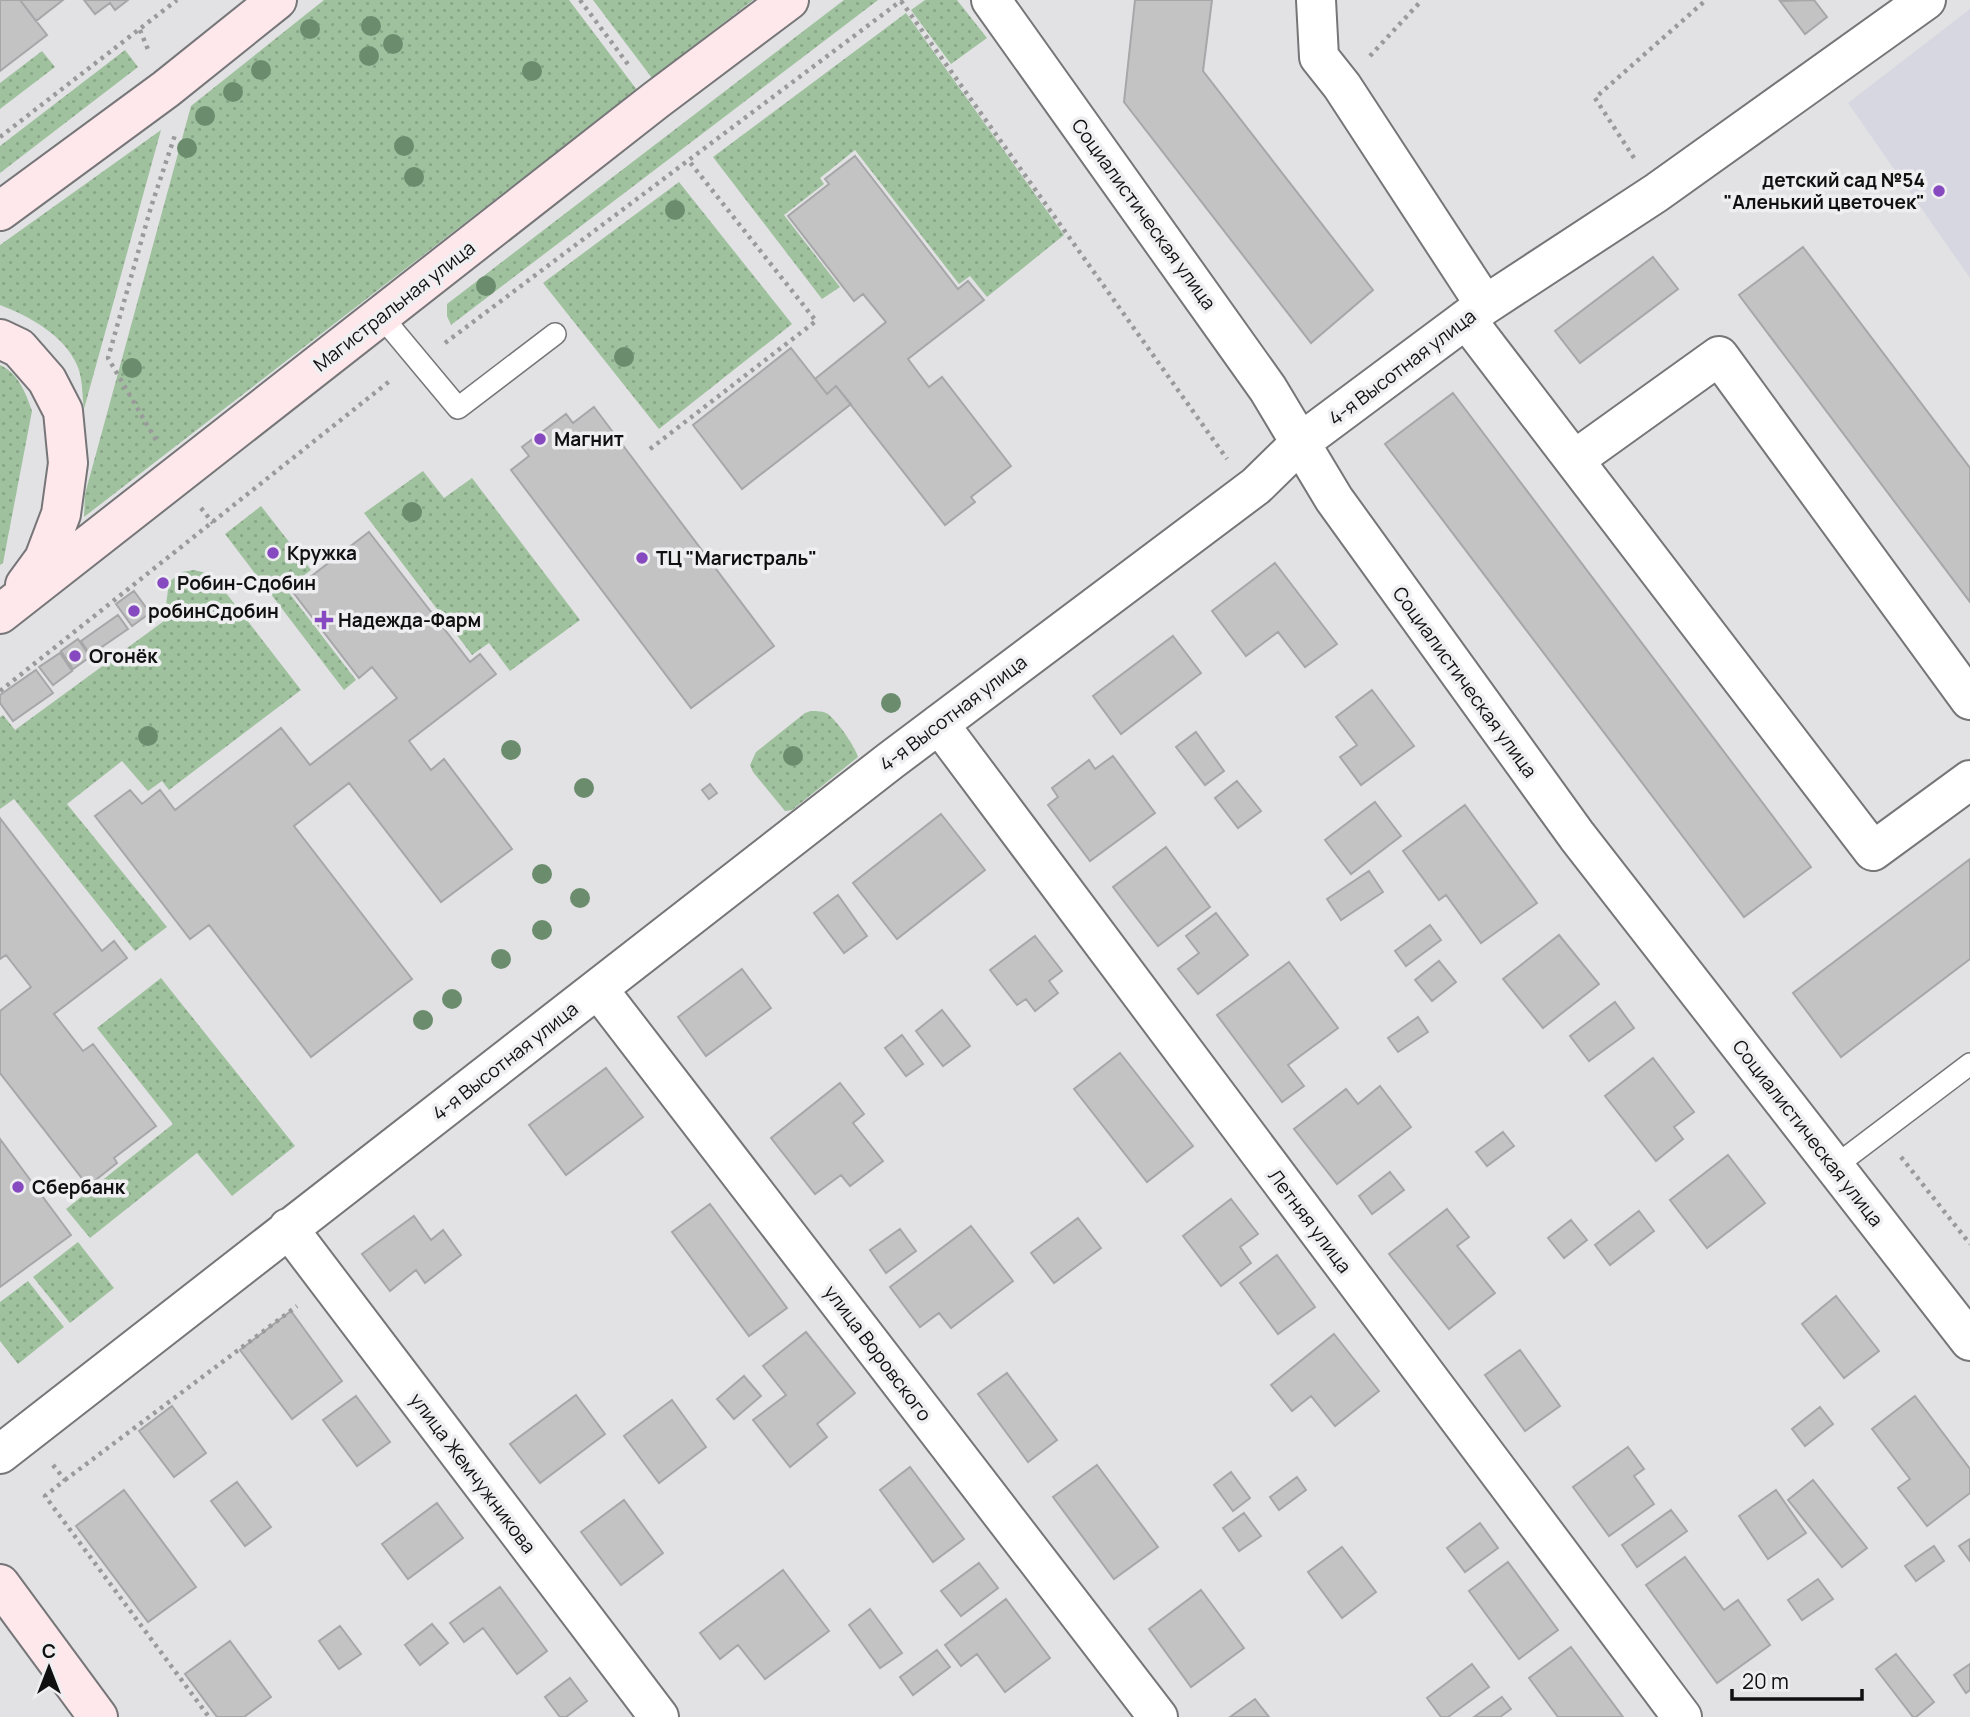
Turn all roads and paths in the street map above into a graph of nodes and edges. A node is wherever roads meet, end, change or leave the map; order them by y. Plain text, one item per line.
1 (177, 0) edge
2 (277, 0) edge
3 (580, 0) edge
4 (789, 0) edge
5 (901, 0) edge
6 (991, 0) edge
7 (1317, 0) edge
8 (1422, 0) edge
9 (1706, 0) edge
10 (1926, 0) edge
11 (140, 30) junction
12 (1342, 86) junction
13 (166, 89) junction
14 (656, 100) junction
15 (0, 137) edge
16 (689, 162) junction
17 (1656, 193) junction
18 (0, 211) edge
19 (1475, 312) junction
20 (382, 317) junction
21 (555, 334) dead end
22 (0, 339) edge
23 (420, 360) junction
24 (1301, 442) junction
25 (650, 449) dead end
26 (1574, 460) junction
27 (176, 475) junction
28 (1249, 491) junction
29 (213, 523) junction
30 (3, 612) edge
31 (0, 691) edge
32 (1970, 701) edge
33 (939, 724) junction
34 (1970, 780) edge
35 (598, 989) junction
36 (1970, 1064) edge
37 (1882, 1132) junction
38 (1834, 1167) junction
39 (288, 1228) junction
40 (1970, 1244) edge
41 (328, 1283) junction
42 (1970, 1341) edge
43 (13, 1444) edge
44 (65, 1480) junction
45 (0, 1584) edge
46 (99, 1717) edge
47 (209, 1717) edge
48 (659, 1717) edge
49 (1157, 1717) edge
50 (1682, 1717) edge

1 - 11 path
2 - 13 main road
3 - 14 path
4 - 14 main road, Магистральная улица
5 - 16 path
5 - 28 path
6 - 24 street, Социалистическая улица
7 - 12 street
8 - 12 path
9 - 17 path
10 - 17 street, 4-я Высотная улица
11 - 13 path
11 - 15 path
12 - 19 street
13 - 18 main road
13 - 27 path
14 - 20 main road, Магистральная улица
16 - 23 path
16 - 25 path
17 - 19 street, 4-я Высотная улица
19 - 24 street, 4-я Высотная улица
19 - 26 street
20 - 23 lane
20 - 27 main road, Магистральная улица
21 - 23 lane
22 - 30 main road
23 - 29 path
24 - 28 street, 4-я Высотная улица
24 - 38 street, Социалистическая улица
26 - 32 street
26 - 34 street
27 - 29 path
27 - 30 main road, Магистральная улица
28 - 33 street, 4-я Высотная улица
29 - 31 path
33 - 35 street, 4-я Высотная улица
33 - 50 street, Летняя улица
35 - 39 street, 4-я Высотная улица
35 - 49 street, улица Воровского
36 - 37 lane
37 - 38 lane
37 - 40 path
38 - 42 street, Социалистическая улица
39 - 41 street, улица Жемчужникова
39 - 43 street, 4-я Высотная улица
41 - 44 path
41 - 48 street, улица Жемчужникова
43 - 44 path
44 - 47 path
45 - 46 main road

